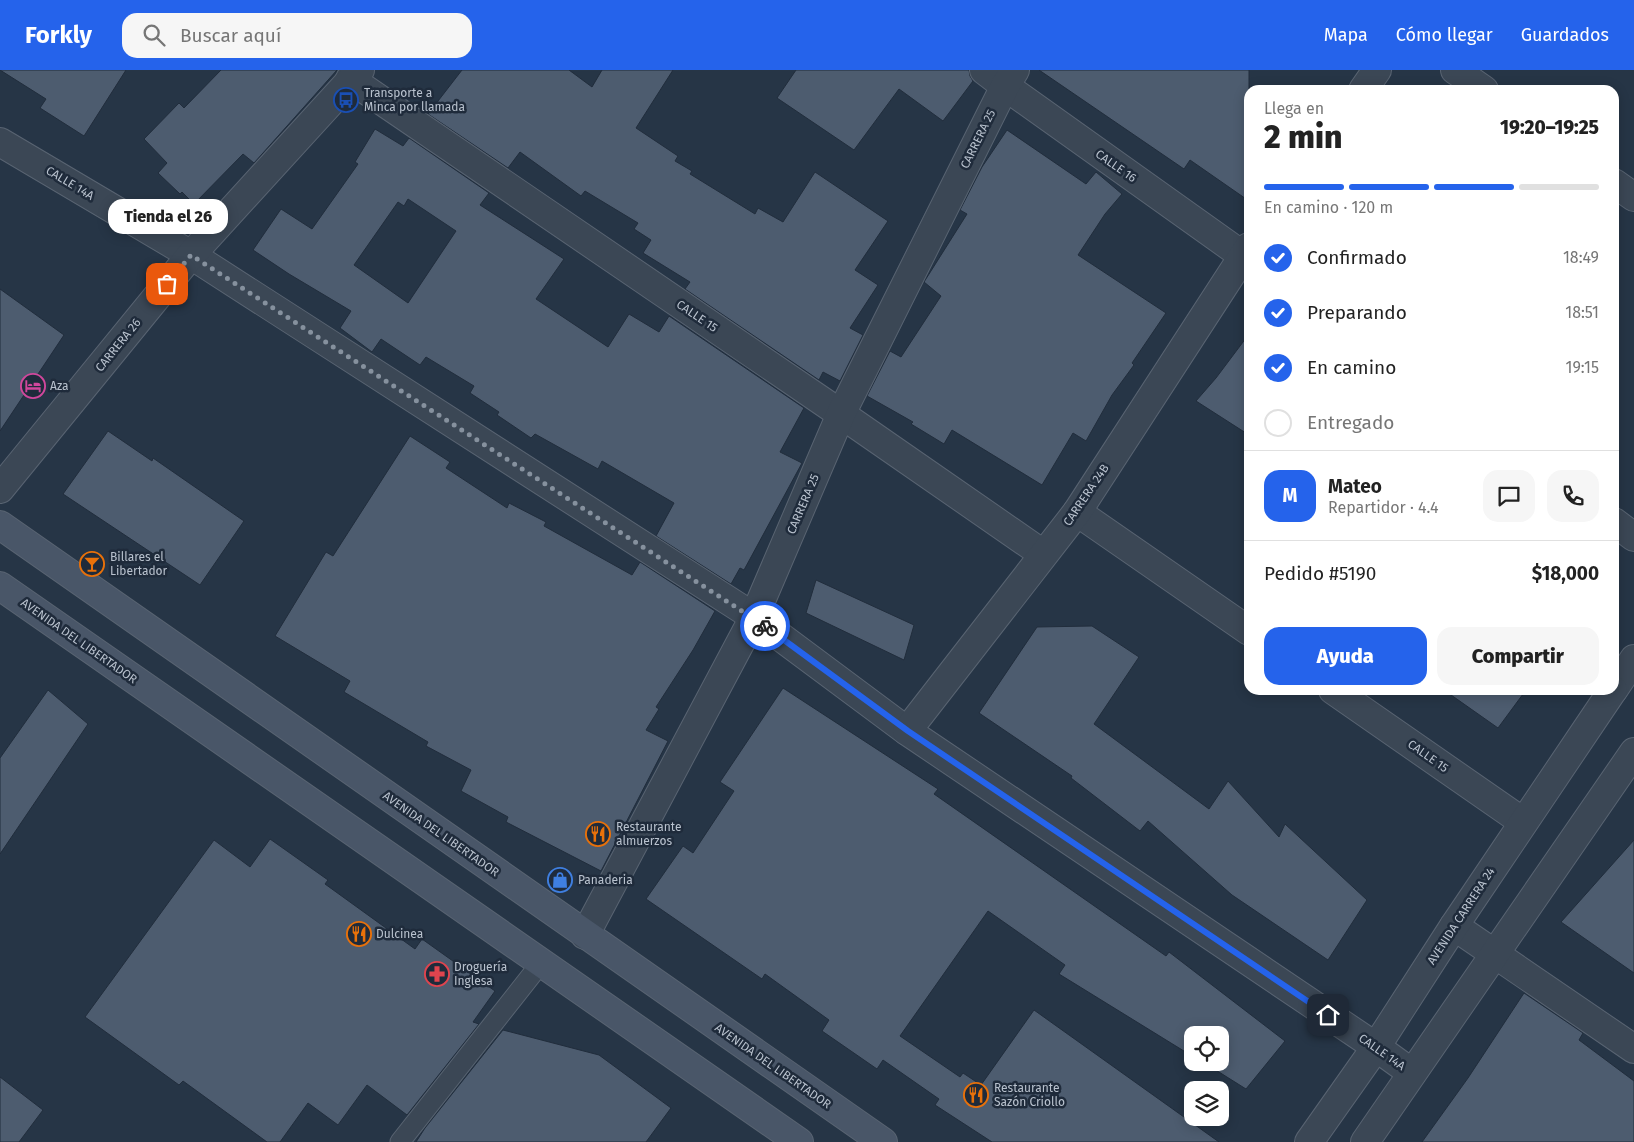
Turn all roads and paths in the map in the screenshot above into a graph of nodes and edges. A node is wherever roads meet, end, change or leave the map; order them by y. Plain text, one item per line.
1 (1377, 70) edge
2 (1456, 70) edge
3 (355, 75) edge
4 (1001, 75) edge
5 (1366, 85) edge
6 (1477, 85) edge
7 (0, 142) edge
8 (1619, 186) edge
9 (1634, 197) edge
10 (1244, 252) edge
11 (191, 255) junction
12 (1244, 259) edge
13 (841, 414) junction
14 (0, 489) edge
15 (1077, 512) junction
16 (0, 525) edge
17 (1619, 526) edge
18 (1634, 536) edge
19 (1043, 554) junction
20 (0, 586) edge
21 (754, 617) junction
22 (1244, 628) edge
23 (1634, 659) edge
24 (1619, 680) edge
25 (1340, 695) edge
26 (1609, 695) edge
27 (908, 731) junction
28 (1634, 752) edge
29 (1523, 822) junction
30 (1454, 926) junction
31 (585, 935) junction
32 (1494, 954) junction
33 (541, 962) junction
34 (1376, 1047) junction
35 (1634, 1049) edge
36 (1412, 1073) junction
37 (400, 1142) edge
38 (798, 1142) edge
39 (883, 1142) edge
40 (1309, 1142) edge
41 (1365, 1142) edge

1 - 5 street
2 - 6 street
3 - 11 street, CARRERA 26
3 - 13 street, CALLE 15
4 - 10 street, CALLE 16
4 - 13 street, CARRERA 25
7 - 11 street, CALLE 14A
8 - 9 street
11 - 14 street, CARRERA 26
11 - 21 street, CALLE 14A
12 - 15 street, CARRERA 24B
13 - 19 street, CALLE 15
13 - 21 street, CARRERA 25
15 - 19 street, CARRERA 24B
15 - 22 street
16 - 31 main road, AVENIDA DEL LIBERTADOR
17 - 18 street
19 - 27 street, CARRERA 24B
20 - 33 main road, AVENIDA DEL LIBERTADOR
21 - 27 street, CALLE 14A
21 - 31 street, CARRERA 25
23 - 24 street, AVENIDA CARRERA 24
25 - 29 street, CALLE 15
26 - 29 street, AVENIDA CARRERA 24
27 - 34 street, CALLE 14A
28 - 32 street
29 - 30 street, AVENIDA CARRERA 24
30 - 32 street
30 - 34 street, AVENIDA CARRERA 24
31 - 39 main road, AVENIDA DEL LIBERTADOR
32 - 35 street
32 - 36 street
33 - 37 lane
33 - 38 main road, AVENIDA DEL LIBERTADOR
34 - 36 street, CALLE 14A
34 - 40 street, AVENIDA CARRERA 24
36 - 41 street

